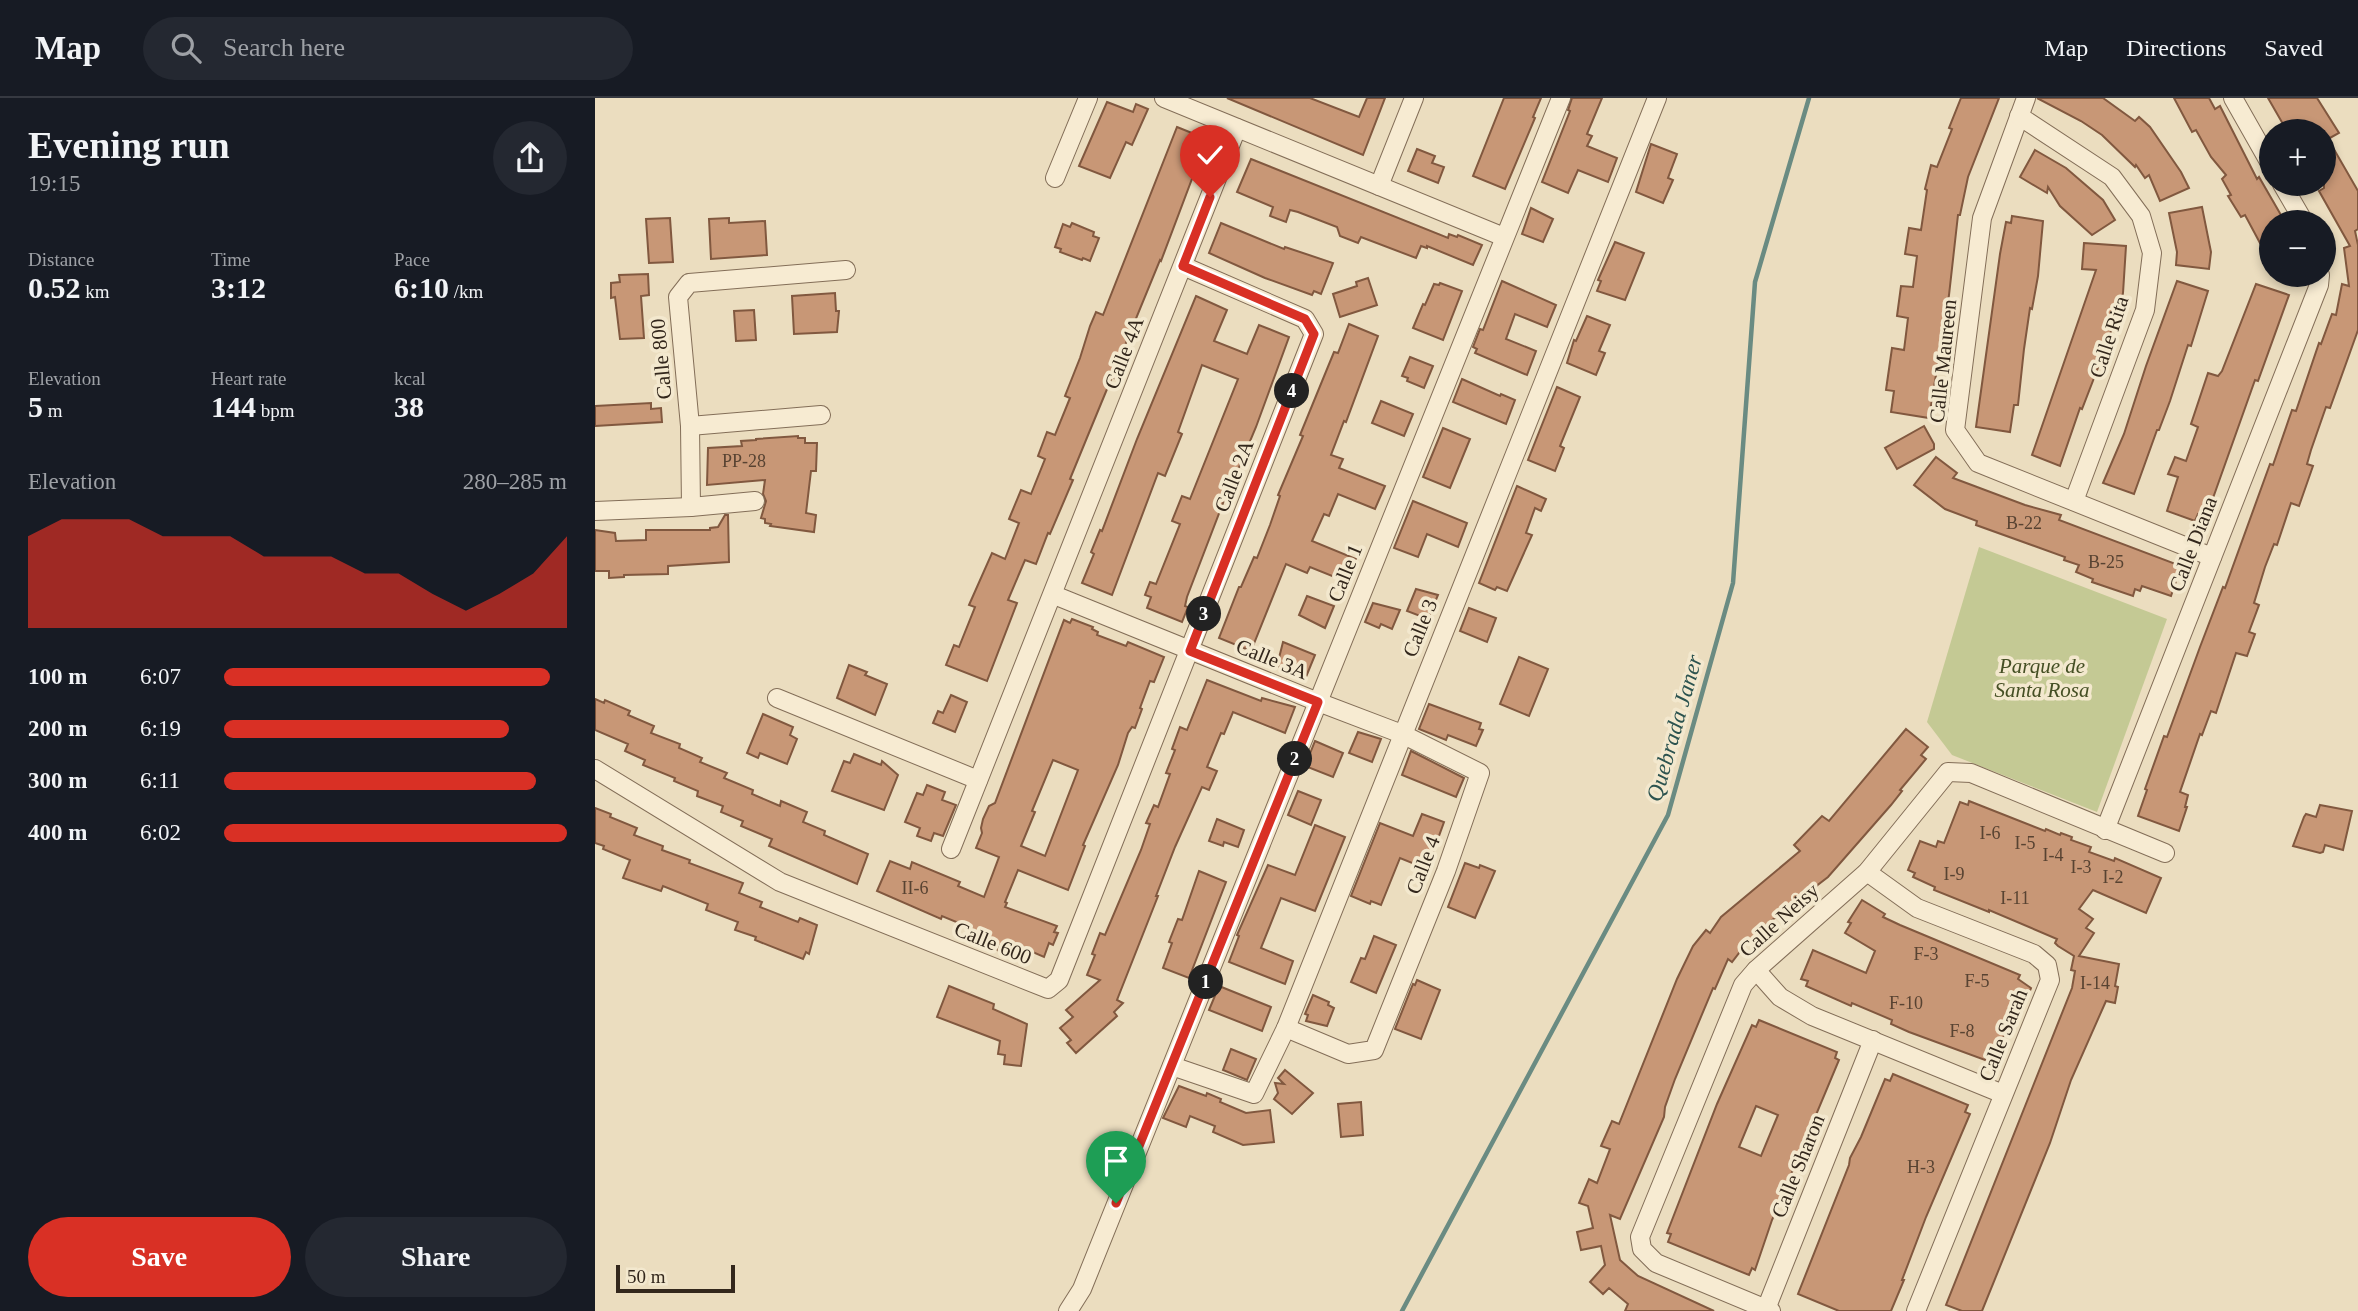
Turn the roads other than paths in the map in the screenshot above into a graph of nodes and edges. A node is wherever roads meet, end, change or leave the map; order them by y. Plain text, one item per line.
1 (1088, 98) edge
2 (1164, 98) edge
3 (1414, 98) edge
4 (1561, 98) edge
5 (1657, 98) edge
6 (2026, 98) edge
7 (2234, 98) edge
8 (2019, 116) junction
9 (1237, 128) junction
10 (2259, 143) edge
11 (1055, 178) dead end
12 (1378, 186) junction
13 (1504, 237) junction
14 (1183, 266) junction
15 (846, 270) dead end
16 (2318, 287) edge
17 (821, 415) dead end
18 (690, 426) junction
19 (755, 500) dead end
20 (2074, 501) junction
21 (691, 507) junction
22 (595, 511) edge
23 (2212, 557) junction
24 (1053, 595) junction
25 (1190, 651) junction
26 (777, 698) dead end
27 (1318, 702) junction
28 (1402, 734) junction
29 (595, 769) edge
30 (978, 780) junction
31 (2105, 830) junction
32 (951, 849) dead end
33 (2165, 853) dead end
34 (1867, 872) junction
35 (1756, 970) junction
36 (1286, 1028) junction
37 (1873, 1040) junction
38 (1172, 1066) junction
39 (2003, 1094) junction
40 (1768, 1310) edge
41 (1068, 1311) edge
42 (1916, 1311) edge

1 - 11 street
2 - 9 street
3 - 12 street
4 - 13 street, Calle 1
5 - 28 street, Calle 3
6 - 8 street, Calle Maureen
7 - 10 street
8 - 20 street, Calle Rita
8 - 20 street, Calle Maureen
9 - 12 street
9 - 14 street, Calle 4A
12 - 13 street
13 - 27 street, Calle 1
14 - 24 street, Calle 4A
14 - 25 street, Calle 2A
15 - 18 street, Calle 800
16 - 23 street, Calle Diana
17 - 18 street
18 - 21 street, Calle 800
19 - 21 street
20 - 23 street, Calle Maureen
21 - 22 street
23 - 31 street, Calle Diana
24 - 25 street, Calle 3A
24 - 30 street, Calle 4A
25 - 27 street, Calle 3A
25 - 29 street, Calle 600
26 - 30 street
27 - 28 street, Calle 4
27 - 38 street, Calle 1
28 - 36 street, Calle 3
28 - 36 street, Calle 4
30 - 32 street, Calle 4A
31 - 33 street, Calle Neisy
31 - 34 street, Calle Neisy
34 - 35 street, Calle Neisy
34 - 39 street, Calle Sarah
35 - 37 street
35 - 40 street, Calle Neisy
36 - 38 street, Calle 3
37 - 39 street
37 - 40 street, Calle Sharon
38 - 41 street, Calle 1
39 - 42 street, Calle Sarah

